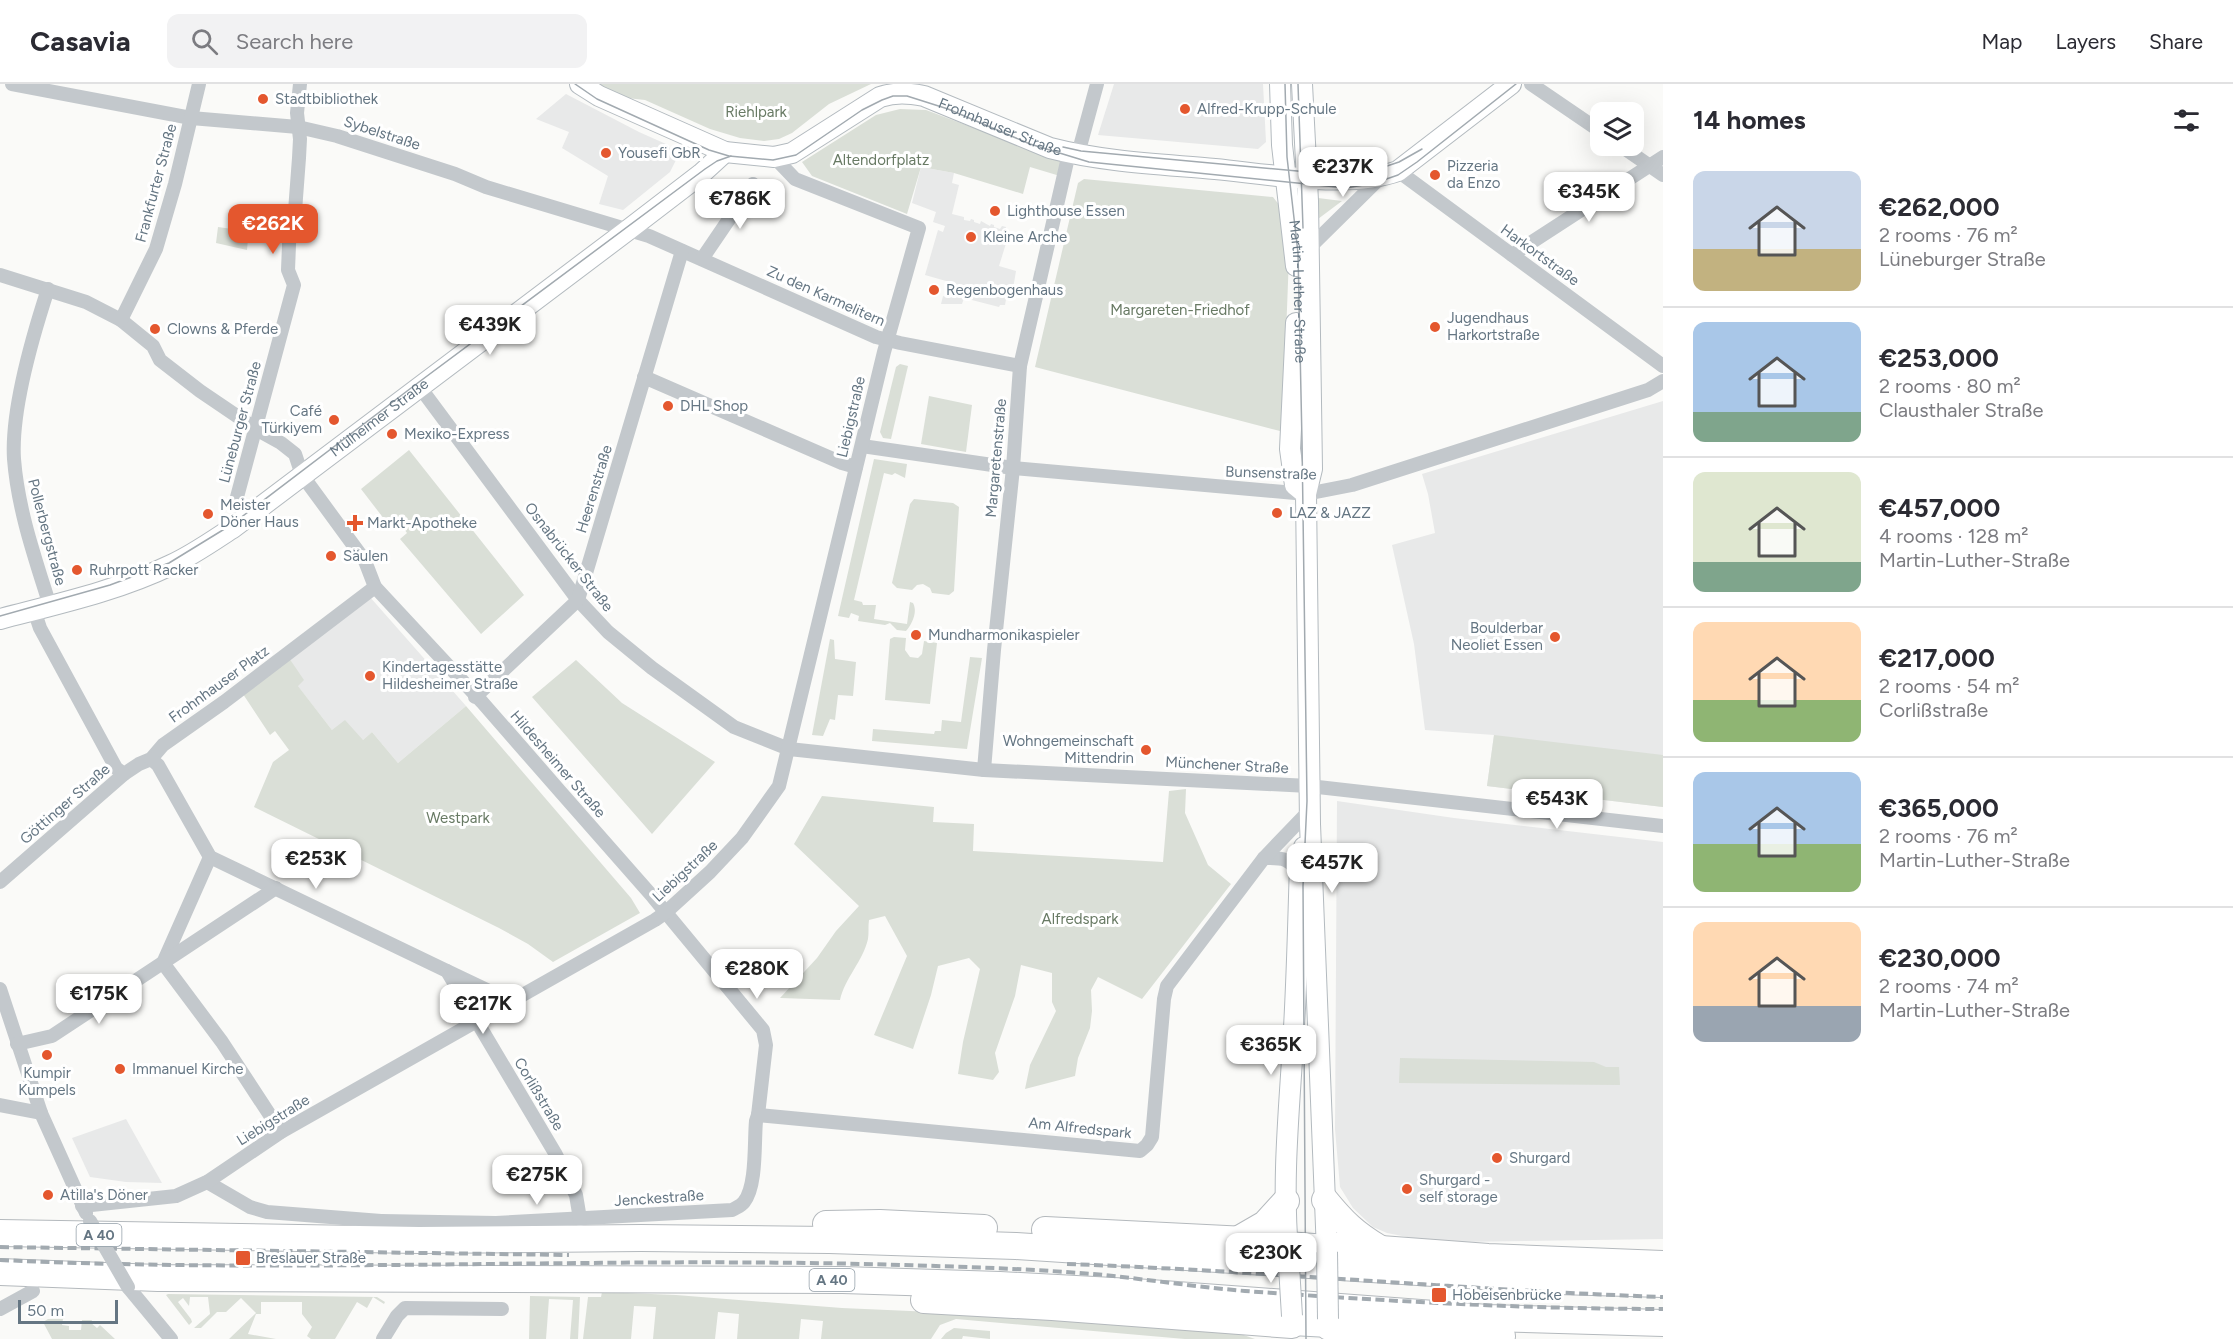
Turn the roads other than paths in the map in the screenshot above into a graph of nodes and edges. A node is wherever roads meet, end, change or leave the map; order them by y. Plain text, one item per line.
1 (12, 84) edge
2 (199, 84) edge
3 (300, 84) edge
4 (580, 84) edge
5 (1097, 84) edge
6 (1280, 84) edge
7 (1302, 84) edge
8 (1511, 84) edge
9 (1531, 84) edge
10 (904, 89) edge
11 (191, 118) junction
12 (1590, 124) edge
13 (298, 127) junction
14 (725, 152) junction
15 (1074, 154) junction
16 (1636, 156) edge
17 (774, 157) junction
18 (1663, 157) edge
19 (1649, 165) junction
20 (1389, 174) junction
21 (1286, 175) junction
22 (1663, 175) edge
23 (1306, 178) junction
24 (753, 184) dead end
25 (628, 230) junction
26 (1308, 249) junction
27 (682, 251) junction
28 (1512, 255) junction
29 (702, 259) junction
30 (0, 275) edge
31 (48, 289) junction
32 (121, 320) junction
33 (887, 340) junction
34 (1020, 366) junction
35 (1663, 366) edge
36 (644, 377) junction
37 (1663, 381) edge
38 (419, 386) junction
39 (256, 429) junction
40 (862, 446) junction
41 (856, 467) junction
42 (1012, 468) junction
43 (302, 475) junction
44 (1306, 494) junction
45 (254, 513) junction
46 (375, 587) junction
47 (578, 600) junction
48 (42, 608) junction
49 (0, 620) edge
50 (475, 697) junction
51 (789, 749) junction
52 (151, 759) junction
53 (984, 770) junction
54 (124, 774) junction
55 (1309, 786) junction
56 (1310, 817) junction
57 (1663, 826) edge
58 (210, 857) junction
59 (1264, 858) junction
60 (1299, 874) junction
61 (0, 882) edge
62 (276, 888) junction
63 (665, 913) junction
64 (163, 963) junction
65 (447, 971) junction
66 (0, 989) edge
67 (510, 1001) junction
68 (475, 1021) junction
69 (17, 1044) junction
70 (0, 1104) edge
71 (41, 1113) junction
72 (758, 1115) junction
73 (281, 1132) junction
74 (207, 1182) junction
75 (1325, 1200) junction
76 (1286, 1201) junction
77 (82, 1206) junction
78 (580, 1219) junction
79 (0, 1221) edge
80 (80, 1227) junction
81 (0, 1233) edge
82 (641, 1238) junction
83 (1239, 1239) junction
84 (1288, 1246) junction
85 (1327, 1249) junction
86 (1382, 1250) junction
87 (1663, 1264) edge
88 (0, 1272) edge
89 (652, 1278) junction
90 (1663, 1284) edge
91 (33, 1291) dead end
92 (0, 1309) edge
93 (502, 1309) dead end
94 (1245, 1321) junction
95 (1663, 1323) edge
96 (1292, 1327) edge
97 (1329, 1328) edge
98 (1388, 1335) edge
99 (171, 1339) edge
100 (383, 1339) edge
101 (1271, 1339) edge
102 (1651, 1339) edge

1 - 11 street, Sybelstraße
2 - 11 street, Frankfurter Straße
3 - 13 street, Lüneburger Straße
4 - 14 main road, Frohnhauser Straße
5 - 15 street, Margaretenstraße
6 - 21 main road, Martin-Luther-Straße
7 - 23 main road, Martin-Luther-Straße
8 - 20 main road
9 - 12 street
10 - 15 main road, Frohnhauser Straße
10 - 17 main road, Frohnhauser Straße
11 - 13 street, Sybelstraße
11 - 32 street, Frankfurter Straße
13 - 25 street, Sybelstraße
13 - 39 street, Lüneburger Straße
14 - 17 main road, Frohnhauser Straße
14 - 25 main road, Mülheimer Straße
15 - 21 main road, Frohnhauser Straße
15 - 34 street, Margaretenstraße
16 - 19 street
17 - 33 street, Liebigstraße
18 - 19 street
19 - 22 street
19 - 28 street
20 - 23 main road, Frohnhauser Straße
20 - 26 street
20 - 28 street, Harkortstraße
21 - 23 main road, Frohnhauser Straße
21 - 44 main road, Martin-Luther-Straße
23 - 26 main road, Martin-Luther-Straße
24 - 29 street
25 - 27 street, Zu den Karmelitern
25 - 38 main road, Mülheimer Straße
26 - 44 main road, Martin-Luther-Straße
27 - 29 street, Zu den Karmelitern
27 - 36 street, Heerenstraße
28 - 35 street, Harkortstraße
29 - 33 street, Zu den Karmelitern
30 - 31 street
31 - 32 street
31 - 48 street, Pollerbergstraße
32 - 39 street
33 - 34 street, Zu den Karmelitern
33 - 40 street, Liebigstraße
34 - 42 street, Margaretenstraße
36 - 41 street
36 - 47 street, Heerenstraße
37 - 44 street, Bunsenstraße
38 - 43 main road, Mülheimer Straße
38 - 47 street, Osnabrücker Straße
39 - 43 street
39 - 45 street, Lüneburger Straße
40 - 41 street, Liebigstraße
40 - 42 street, Bunsenstraße
41 - 51 street, Liebigstraße
42 - 44 street, Bunsenstraße
42 - 53 street, Margaretenstraße
43 - 45 main road, Mülheimer Straße
43 - 46 street
44 - 55 main road, Martin-Luther-Straße
45 - 48 main road, Mülheimer Straße
46 - 50 street, Hildesheimer Straße
46 - 52 street, Frohnhauser Platz
47 - 50 street
47 - 51 street, Osnabrücker Straße
48 - 49 main road, Mülheimer Straße
48 - 54 street
50 - 63 street, Hildesheimer Straße
51 - 53 street, Münchener Straße
51 - 63 street, Liebigstraße
52 - 54 street, Frohnhauser Platz
52 - 58 street
53 - 55 street, Münchener Straße
54 - 61 street, Göttinger Straße
55 - 56 main road, Martin-Luther-Straße
55 - 57 street, Münchener Straße
56 - 59 street, Am Alfredspark
56 - 60 main road, Martin-Luther-Straße
56 - 75 main road, Martin-Luther-Straße
58 - 62 street
58 - 64 street
59 - 60 street
59 - 72 street, Am Alfredspark
60 - 76 main road, Martin-Luther-Straße
62 - 64 street
62 - 65 street
63 - 67 street, Liebigstraße
63 - 72 street
64 - 69 street
64 - 73 street
65 - 67 street
65 - 68 street, Corlißstraße
66 - 69 street
67 - 68 street, Liebigstraße
68 - 73 street, Liebigstraße
68 - 78 street, Corlißstraße
69 - 71 street
70 - 71 street
71 - 77 street
72 - 78 street, Jenckestraße
73 - 74 street, Liebigstraße
74 - 77 street, Liebigstraße
74 - 78 street, Jenckestraße
75 - 85 main road, Martin-Luther-Straße
75 - 86 highway
76 - 83 highway
76 - 84 main road, Martin-Luther-Straße
77 - 80 street
79 - 80 highway
80 - 81 highway, A 40
80 - 82 highway, A 40
80 - 99 street, bridge
82 - 83 highway
82 - 90 highway, A 40
83 - 84 highway
84 - 85 main road
84 - 96 main road, Martin-Luther-Straße, bridge
85 - 86 highway
85 - 97 main road, Martin-Luther-Straße, bridge
86 - 87 highway
88 - 89 highway, A 40
89 - 94 highway
89 - 95 highway, A 40
91 - 92 street
93 - 100 street
94 - 96 highway
94 - 101 highway
96 - 97 main road
97 - 98 highway
98 - 102 highway

